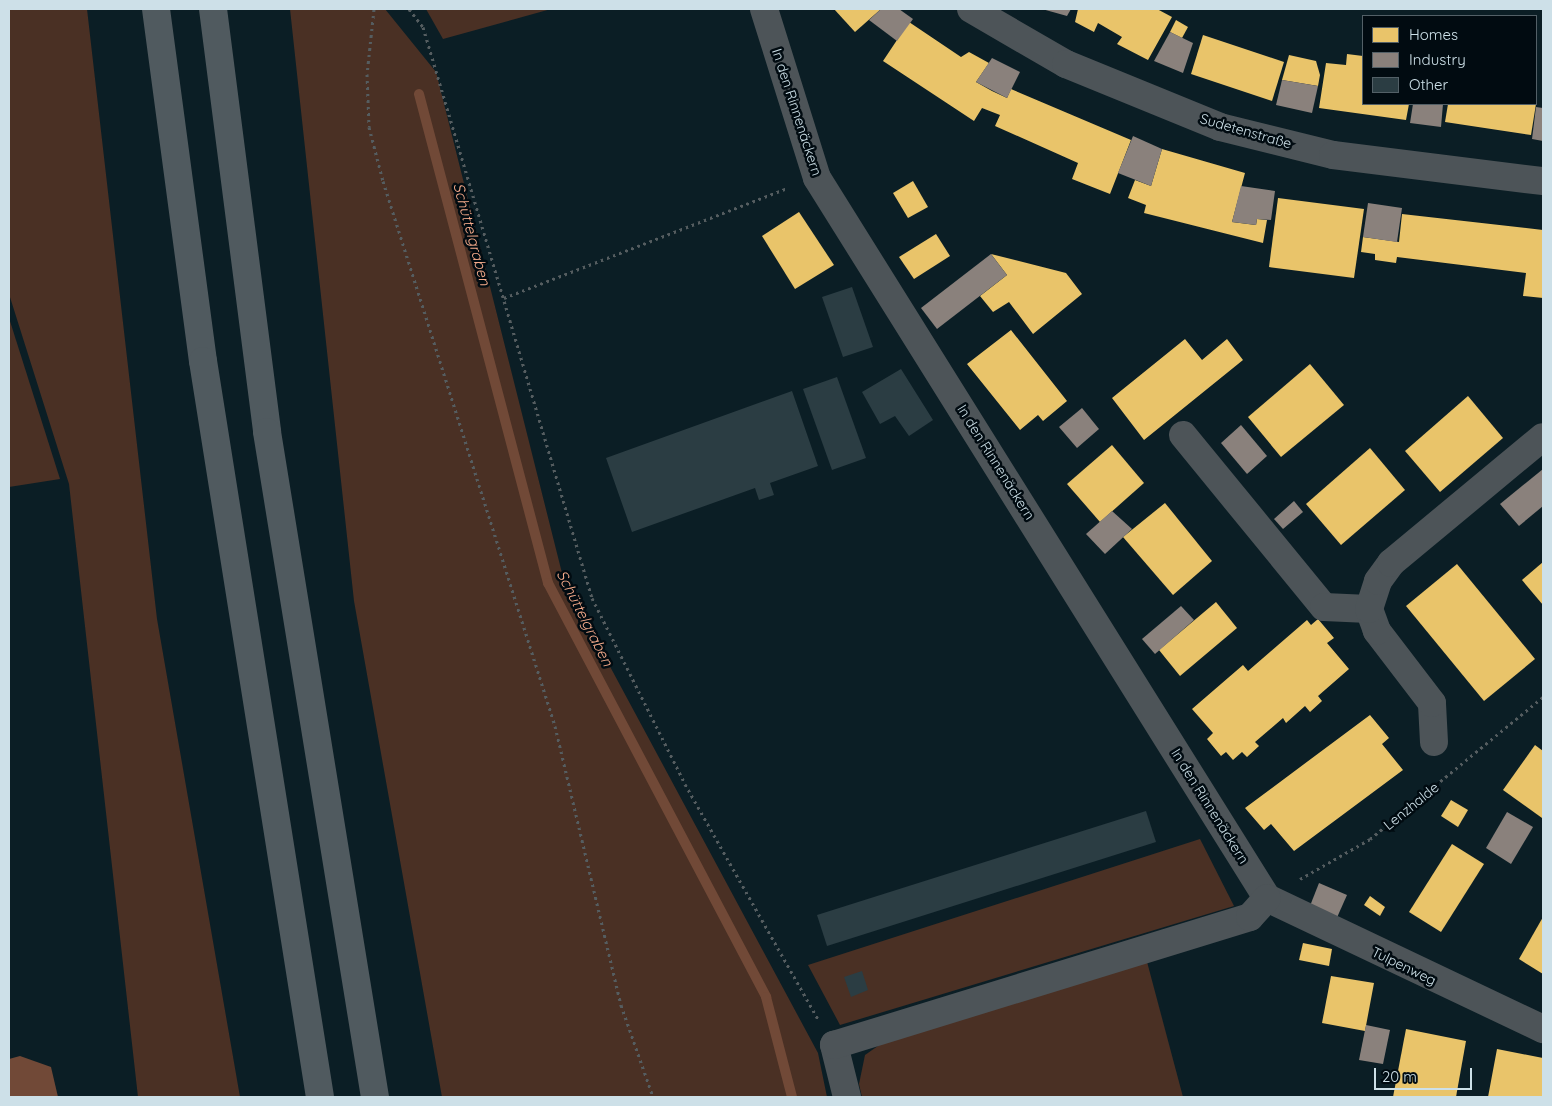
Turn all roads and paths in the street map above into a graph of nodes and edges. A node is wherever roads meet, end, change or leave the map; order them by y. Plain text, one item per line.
1 (156, 9) edge
2 (213, 9) edge
3 (374, 9) edge
4 (409, 9) edge
5 (764, 9) edge
6 (971, 9) edge
7 (817, 178) junction
8 (1543, 181) edge
9 (504, 298) junction
10 (1183, 435) dead end
11 (1543, 437) edge
12 (1370, 609) junction
13 (1543, 697) edge
14 (1434, 742) dead end
15 (1267, 898) junction
16 (1543, 1029) edge
17 (834, 1045) junction
18 (320, 1097) edge
19 (374, 1097) edge
20 (653, 1097) edge
21 (846, 1097) edge

1 - 18 highway
2 - 19 highway
3 - 20 path
4 - 9 path
5 - 7 street, In den Rinnenäckern
6 - 8 street, Sudetenstraße
7 - 9 path
7 - 15 street, In den Rinnenäckern
9 - 17 path
10 - 12 street
11 - 12 street
12 - 14 street
13 - 15 path, Lenzhalde
15 - 16 street, Tulpenweg
15 - 17 street
17 - 21 street

